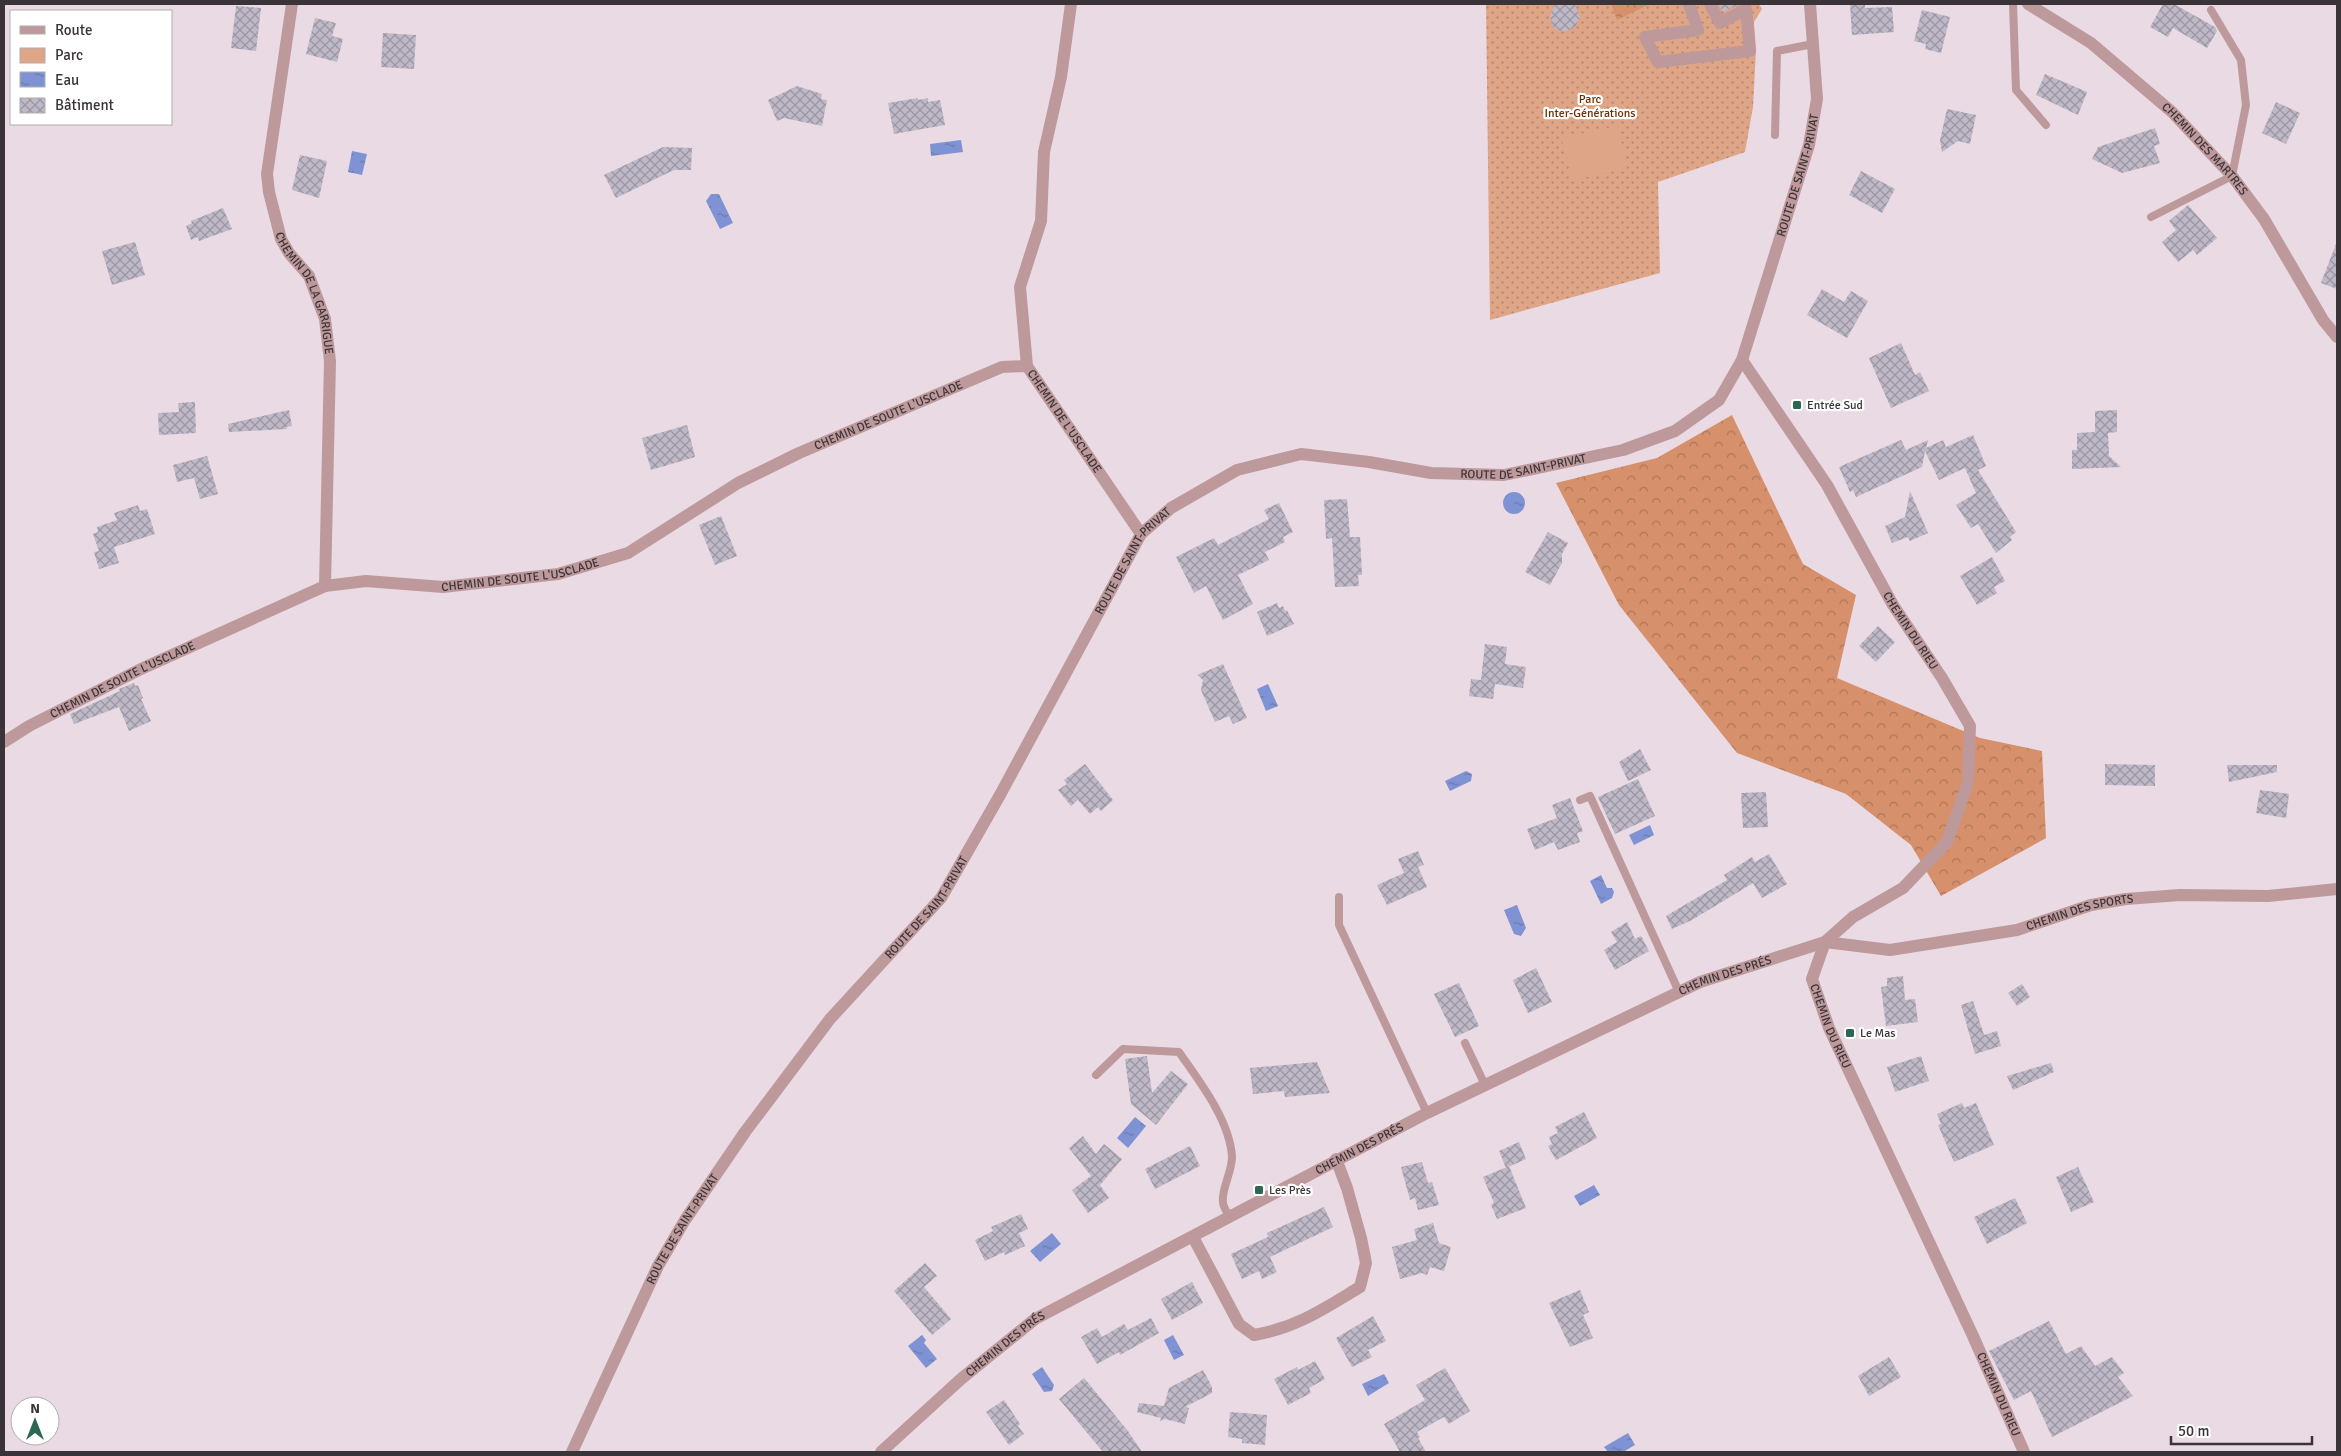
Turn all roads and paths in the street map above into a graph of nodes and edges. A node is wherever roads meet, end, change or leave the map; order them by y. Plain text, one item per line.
1 (292, 4) edge
2 (1071, 4) edge
3 (1689, 4) edge
4 (1710, 4) edge
5 (1810, 4) edge
6 (2013, 4) edge
7 (2028, 4) edge
8 (2211, 10) dead end
9 (1813, 44) junction
10 (2046, 125) dead end
11 (1775, 134) dead end
12 (2232, 176) junction
13 (2151, 217) dead end
14 (2337, 337) edge
15 (1742, 360) junction
16 (1027, 366) junction
17 (1141, 534) junction
18 (325, 586) junction
19 (4, 742) edge
20 (1580, 800) dead end
21 (2337, 889) edge
22 (1339, 897) dead end
23 (1825, 942) junction
24 (1679, 992) junction
25 (1465, 1043) dead end
26 (1096, 1075) dead end
27 (1485, 1085) junction
28 (1427, 1113) junction
29 (1336, 1159) junction
30 (1229, 1216) junction
31 (1193, 1237) junction
32 (572, 1452) edge
33 (881, 1452) edge
34 (2024, 1452) edge

1 - 18 street, CHEMIN DE LA GARRIGUE
2 - 16 street, CHEMIN DE L'USCLADE
3 - 4 street
5 - 9 street, ROUTE DE SAINT-PRIVAT
6 - 10 lane
7 - 12 street, CHEMIN DES MARTRES
8 - 12 lane
9 - 11 lane
9 - 15 street, ROUTE DE SAINT-PRIVAT
12 - 13 lane
12 - 14 street, CHEMIN DES MARTRES
15 - 17 street, ROUTE DE SAINT-PRIVAT
15 - 23 street, CHEMIN DU RIEU
16 - 17 street, CHEMIN DE L'USCLADE
16 - 18 street, CHEMIN DE SOUTE L'USCLADE
17 - 32 street, ROUTE DE SAINT-PRIVAT
18 - 19 street, CHEMIN DE SOUTE L'USCLADE
20 - 24 lane
21 - 23 street, CHEMIN DES SPORTS
22 - 28 lane
23 - 24 street, CHEMIN DES PRÉS
23 - 34 street, CHEMIN DU RIEU
24 - 27 street, CHEMIN DES PRÉS
25 - 27 lane
26 - 30 lane
27 - 28 street, CHEMIN DES PRÉS
28 - 29 street, CHEMIN DES PRÉS
29 - 30 street, CHEMIN DES PRÉS
29 - 31 street
30 - 31 street, CHEMIN DES PRÉS
31 - 33 street, CHEMIN DES PRÉS

